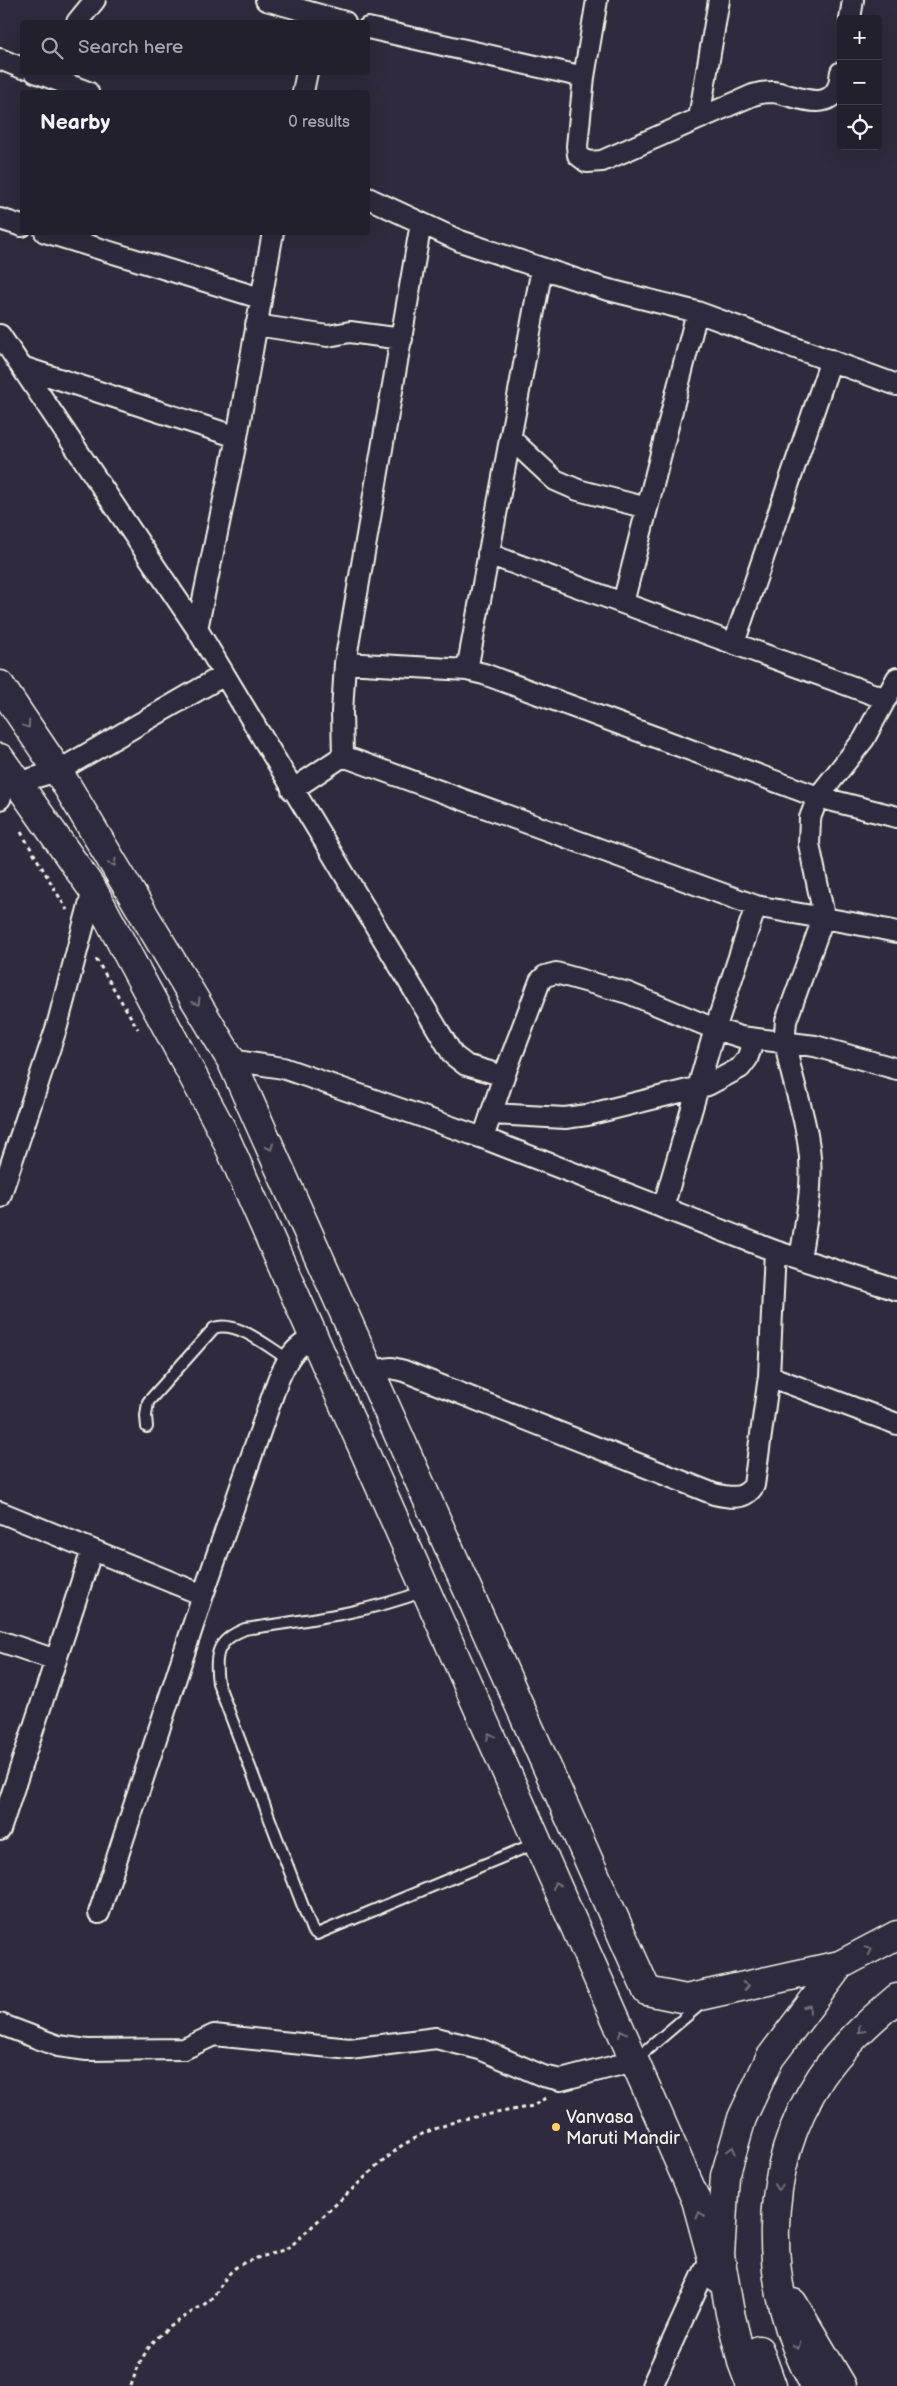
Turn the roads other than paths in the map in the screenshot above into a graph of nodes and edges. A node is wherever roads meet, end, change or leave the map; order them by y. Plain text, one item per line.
1 (95, 0) edge
2 (266, 0) edge
3 (597, 0) edge
4 (719, 0) edge
5 (853, 0) edge
6 (321, 13) edge
7 (851, 15) edge
8 (78, 20) edge
9 (340, 20) edge
10 (370, 28) edge
11 (0, 59) edge
12 (20, 67) edge
13 (307, 75) edge
14 (59, 77) edge
15 (584, 77) junction
16 (837, 89) edge
17 (84, 90) edge
18 (304, 90) edge
19 (699, 118) junction
20 (370, 199) edge
21 (0, 219) edge
22 (421, 223) junction
23 (20, 225) edge
24 (54, 235) edge
25 (272, 235) edge
26 (542, 268) junction
27 (260, 298) junction
28 (697, 312) junction
29 (256, 326) junction
30 (0, 335) edge
31 (402, 339) junction
32 (831, 360) junction
33 (22, 367) junction
34 (897, 385) edge
35 (237, 436) junction
36 (510, 438) junction
37 (647, 508) junction
38 (488, 554) junction
39 (623, 603) junction
40 (197, 629) junction
41 (734, 643) junction
42 (345, 663) junction
43 (467, 670) junction
44 (224, 675) junction
45 (897, 678) edge
46 (0, 685) edge
47 (886, 699) junction
48 (343, 756) junction
49 (0, 758) edge
50 (58, 771) junction
51 (292, 790) junction
52 (8, 791) edge
53 (818, 797) junction
54 (897, 817) edge
55 (93, 890) junction
56 (756, 906) junction
57 (824, 916) junction
58 (897, 932) edge
59 (715, 1029) junction
60 (754, 1039) junction
61 (785, 1042) junction
62 (231, 1060) junction
63 (897, 1069) edge
64 (504, 1076) junction
65 (697, 1088) junction
66 (491, 1114) junction
67 (483, 1138) junction
68 (0, 1196) edge
69 (663, 1208) junction
70 (775, 1251) junction
71 (800, 1259) junction
72 (897, 1290) edge
73 (314, 1337) junction
74 (288, 1359) junction
75 (369, 1371) junction
76 (769, 1376) junction
77 (897, 1424) edge
78 (147, 1427) dead end
79 (0, 1512) edge
80 (92, 1550) junction
81 (426, 1590) junction
82 (203, 1595) junction
83 (0, 1641) edge
84 (56, 1660) junction
85 (0, 1830) edge
86 (537, 1843) junction
87 (99, 1913) dead end
88 (897, 1935) edge
89 (840, 1966) junction
90 (714, 1993) junction
91 (897, 1998) edge
92 (0, 2024) edge
93 (634, 2061) junction
94 (711, 2257) junction
95 (779, 2284) junction
96 (751, 2366) edge
97 (652, 2386) edge
98 (772, 2386) edge
99 (815, 2386) edge
100 (842, 2386) edge

1 - 8 street
2 - 6 street
3 - 15 street
4 - 19 street
5 - 7 street
6 - 9 street
10 - 15 street
11 - 12 street
13 - 18 street
14 - 17 street
15 - 19 street
16 - 19 street
20 - 22 street
21 - 23 street
22 - 26 street
22 - 31 street
24 - 27 street
25 - 27 street
26 - 28 street
26 - 36 street
27 - 29 street
28 - 32 street
28 - 37 street
29 - 31 street
29 - 35 street
30 - 33 street
31 - 42 street
32 - 34 street
32 - 41 street
33 - 35 street
33 - 40 street
35 - 40 street
36 - 37 street
36 - 38 street
37 - 39 street
38 - 39 street
38 - 43 street
39 - 41 street
40 - 44 street
41 - 47 street
42 - 43 street
42 - 48 street
43 - 53 street
44 - 50 street
44 - 51 street
45 - 47 street
46 -> 50 main road
47 - 53 street
48 - 51 street
48 - 56 street
49 - 52 main road
50 - 52 street
50 -> 62 main road
51 - 64 street
52 - 55 main road
53 - 54 street
53 - 57 street
55 - 68 street
55 - 73 main road
56 - 57 street
56 - 59 street
57 - 58 street
57 - 61 street
59 - 60 street
59 - 64 street
59 - 65 street
60 - 61 street
60 - 65 street
61 - 63 street
61 - 71 street
62 - 67 street
62 -> 75 main road
64 - 66 street
65 - 66 street
65 - 69 street
66 - 67 street
67 - 69 street
69 - 70 street
70 - 71 street
70 - 76 street
71 - 72 street
73 - 74 street
73 - 81 main road
74 - 78 lane
74 - 82 street
75 - 76 street
75 - 90 main road
76 - 77 street
79 - 80 street
80 - 82 street
80 - 84 street
86 -> 81 main road
81 - 86 lane
82 - 87 street
83 - 84 street
84 - 85 street
93 -> 86 main road
89 -> 88 main road
90 -> 89 main road
96 -> 89 main road
90 - 93 lane
91 -> 95 main road
92 - 93 street
94 -> 93 main road
94 - 96 main road
94 - 97 street
95 -> 99 main road
95 - 100 main road
96 - 98 main road

